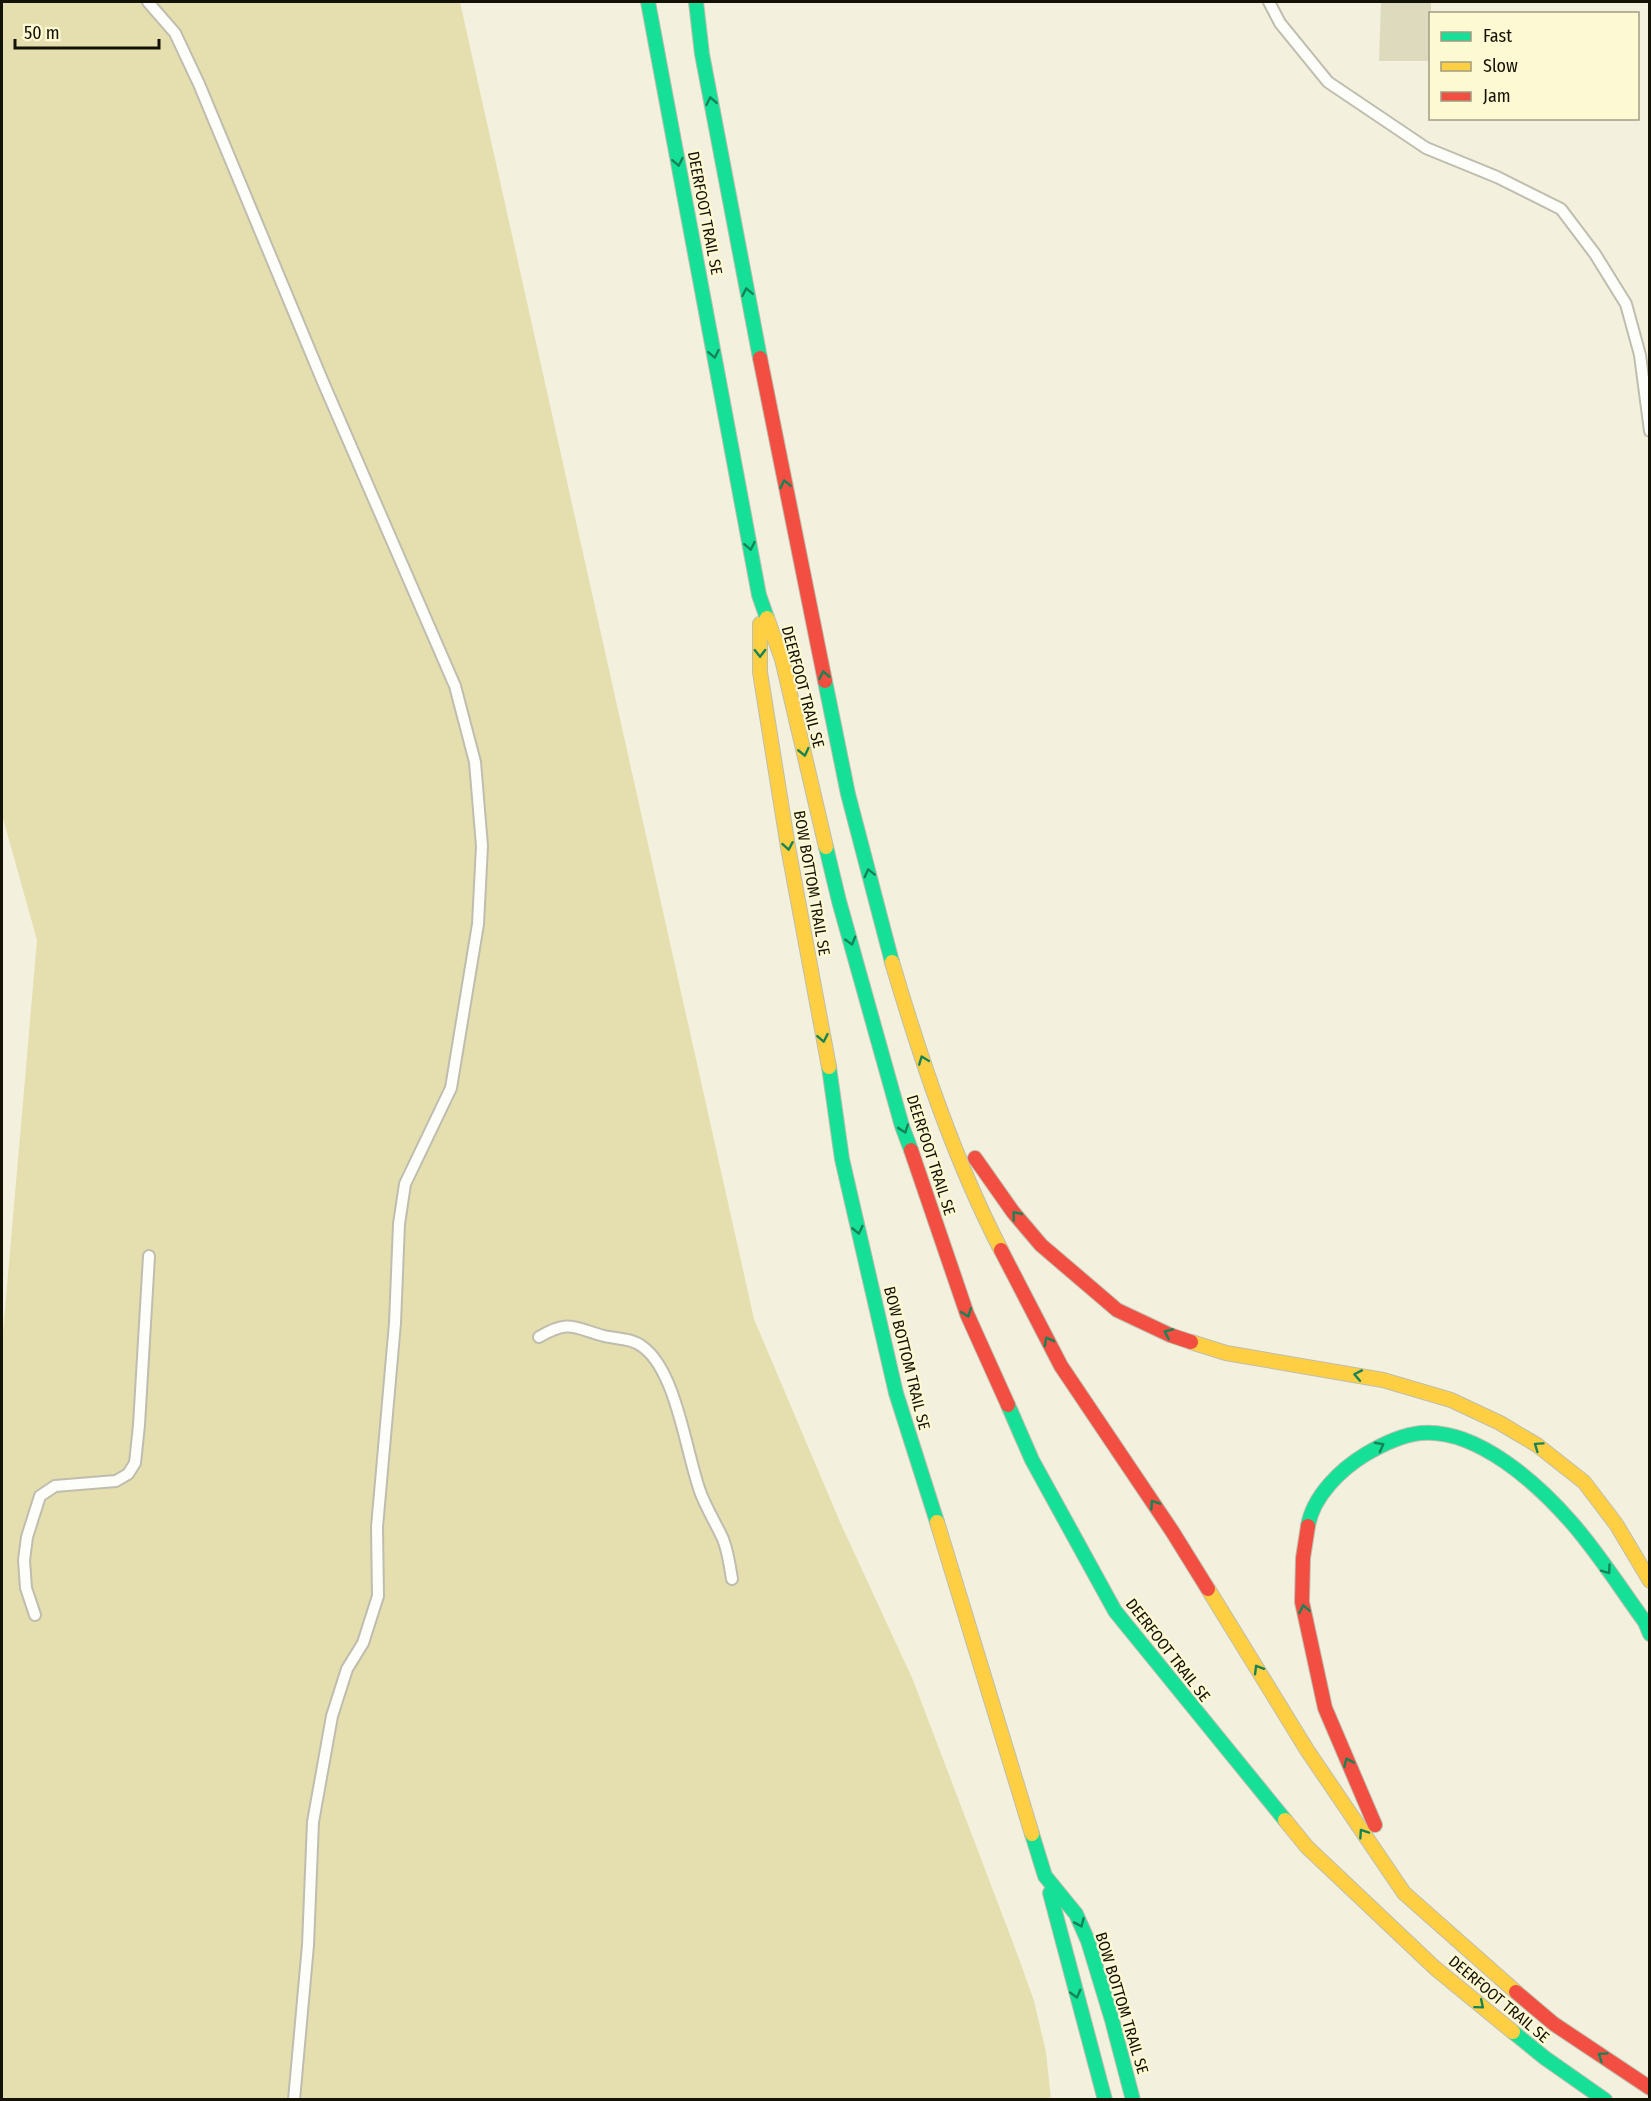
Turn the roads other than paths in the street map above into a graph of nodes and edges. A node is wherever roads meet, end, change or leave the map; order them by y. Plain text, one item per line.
1 (148, 2) edge
2 (648, 2) edge
3 (696, 2) edge
4 (1269, 2) edge
5 (1650, 431) edge
6 (759, 595) junction
7 (944, 1114) junction
8 (149, 1256) dead end
9 (539, 1337) dead end
10 (732, 1579) dead end
11 (1650, 1581) edge
12 (35, 1615) dead end
13 (1650, 1634) edge
14 (1046, 1876) junction
15 (1404, 1893) junction
16 (1650, 2088) edge
17 (294, 2100) edge
18 (1105, 2100) edge
19 (1133, 2100) edge
20 (1605, 2100) edge

1 - 17 lane
2 -> 6 highway, DEERFOOT TRAIL SE
7 -> 3 highway, DEERFOOT TRAIL SE
4 - 5 lane
6 -> 14 highway, BOW BOTTOM TRAIL SE
6 -> 20 highway, DEERFOOT TRAIL SE
11 -> 7 highway
15 -> 7 highway, DEERFOOT TRAIL SE
8 - 12 lane
9 - 10 lane
15 -> 13 highway
14 -> 18 highway
14 -> 19 highway, BOW BOTTOM TRAIL SE
16 -> 15 highway, DEERFOOT TRAIL SE

